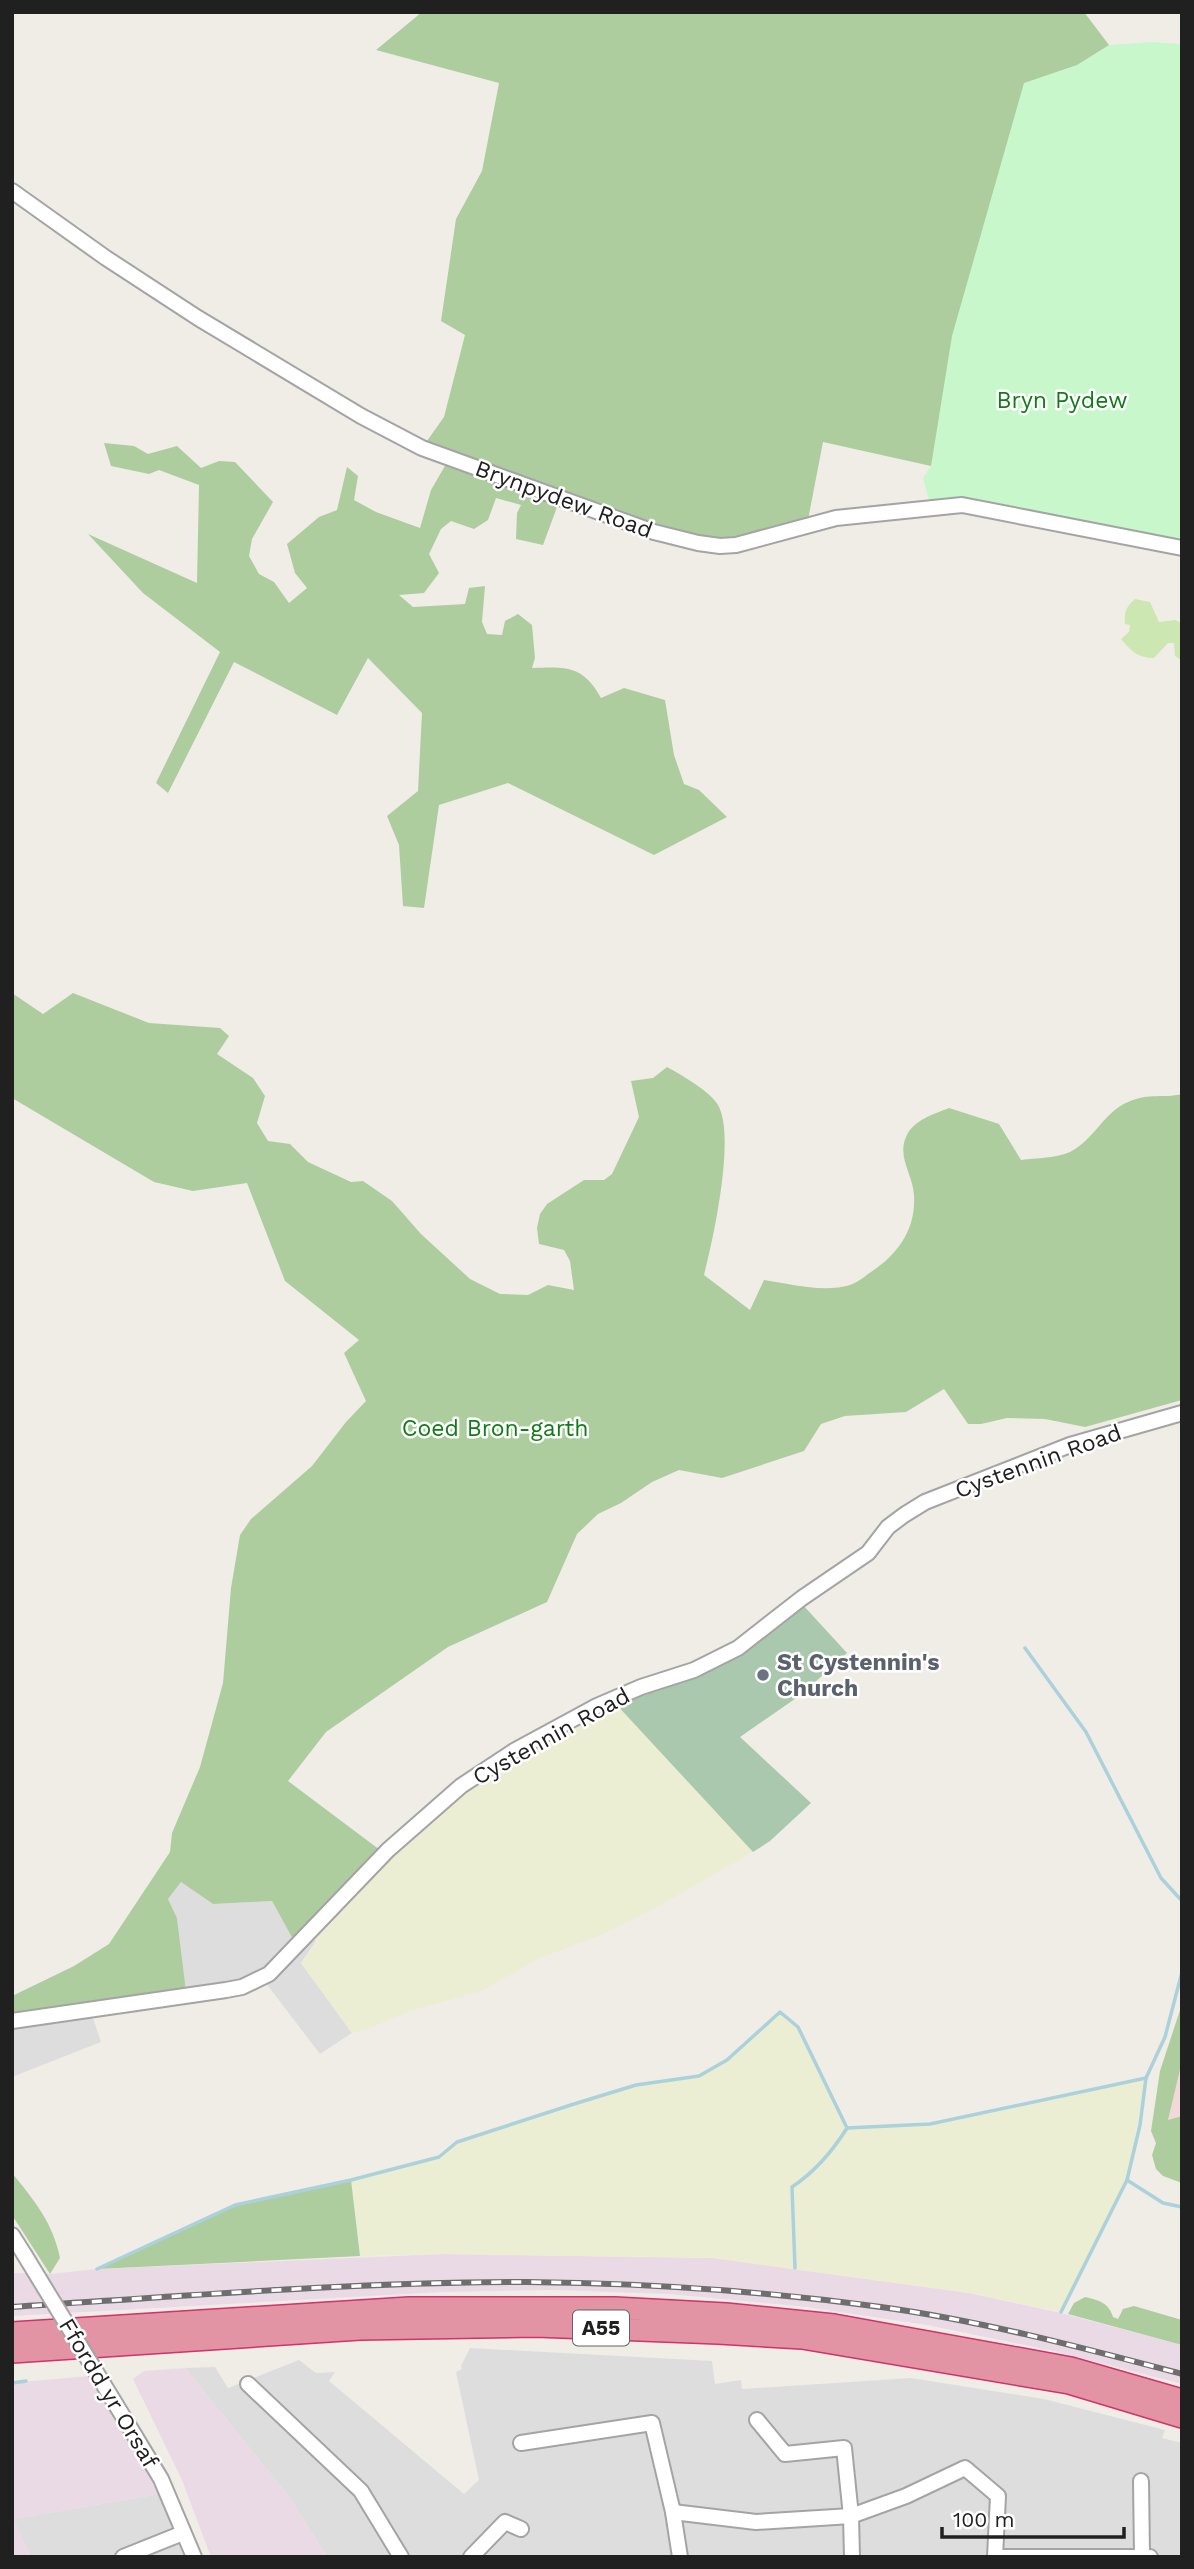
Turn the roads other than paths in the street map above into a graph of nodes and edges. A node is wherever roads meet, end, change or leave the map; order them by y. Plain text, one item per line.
1 (12, 191) edge
2 (1182, 548) edge
3 (1182, 1413) edge
4 (12, 2021) edge
5 (12, 2235) edge
6 (12, 2333) edge
7 (12, 2352) edge
8 (248, 2384) dead end
9 (1182, 2400) edge
10 (1182, 2417) edge
11 (757, 2420) dead end
12 (521, 2443) dead end
13 (1141, 2481) dead end
14 (673, 2512) junction
15 (851, 2516) junction
16 (521, 2529) dead end
17 (183, 2533) junction
18 (1146, 2556) edge
19 (123, 2557) edge
20 (194, 2557) edge
21 (401, 2557) edge
22 (471, 2557) edge
23 (680, 2557) edge
24 (852, 2557) edge
25 (995, 2557) edge

1 - 2 street, Brynpydew Road
3 - 4 street, Cystennin Road
5 - 17 street, Ffordd yr Orsaf, bridge
6 - 9 highway, A55
7 - 10 highway, A55
8 - 21 street
11 - 15 street
12 - 14 street
13 - 18 street
14 - 15 street
14 - 23 street
15 - 24 street
15 - 25 street
16 - 22 street
17 - 19 street
17 - 20 street, Ffordd yr Orsaf
18 - 25 street

